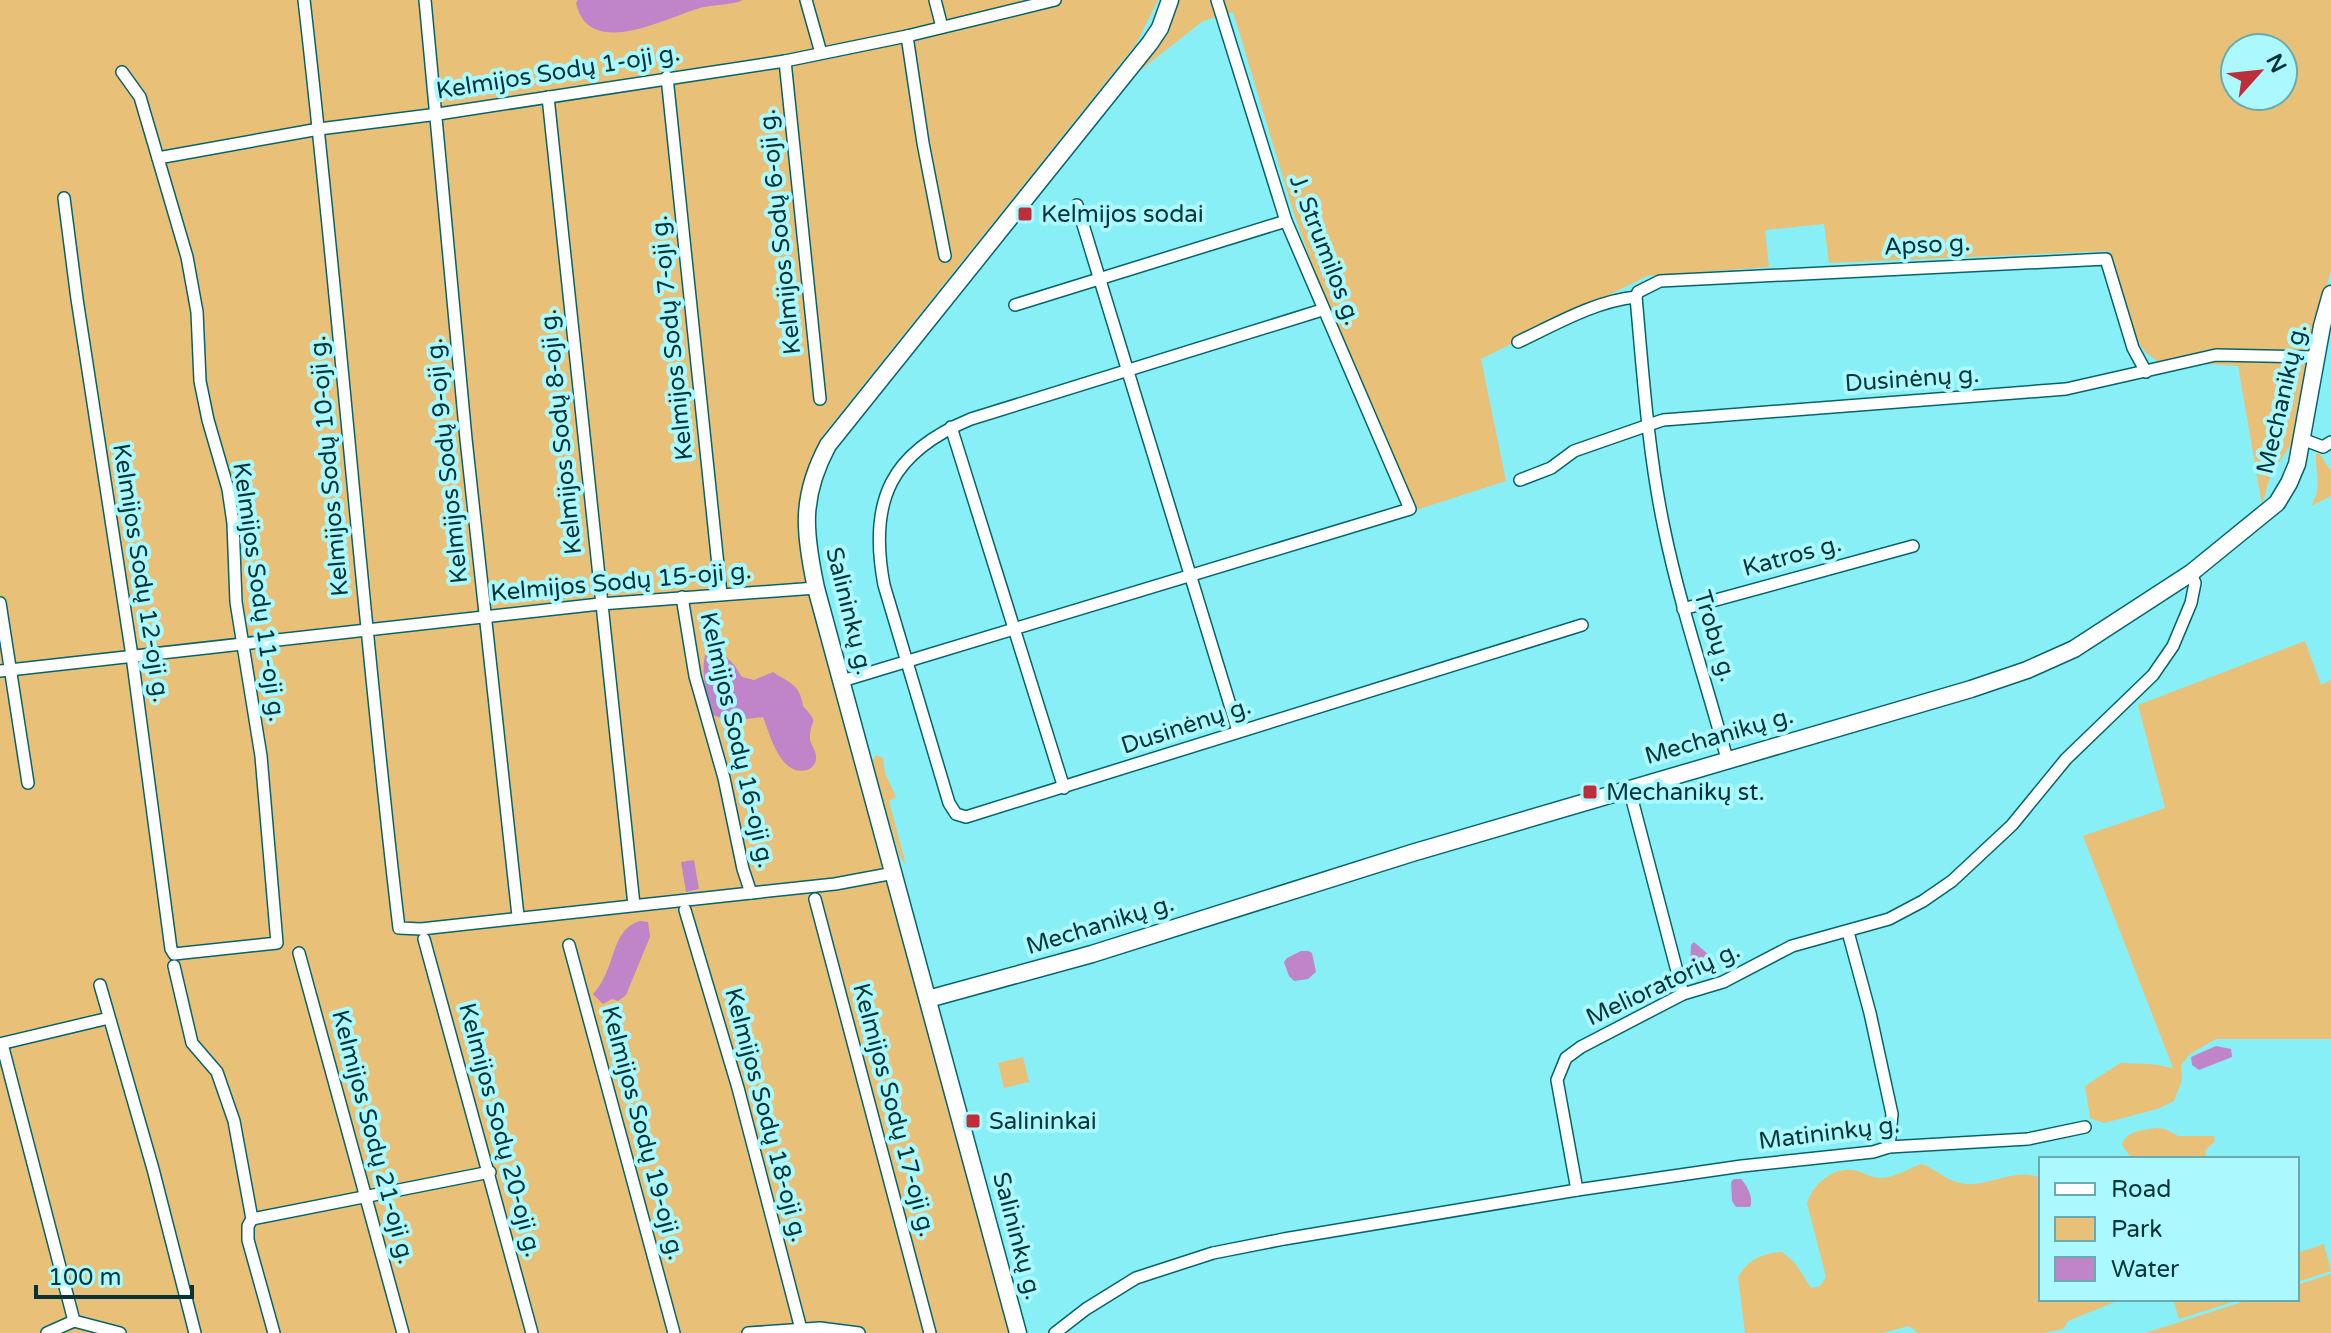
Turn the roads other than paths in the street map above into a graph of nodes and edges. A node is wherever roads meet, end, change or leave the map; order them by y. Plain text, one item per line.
1 (304, 0) edge
2 (425, 0) edge
3 (806, 0) edge
4 (935, 0) edge
5 (1055, 0) edge
6 (1170, 0) edge
7 (1217, 0) edge
8 (942, 27) junction
9 (907, 36) junction
10 (821, 53) junction
11 (785, 61) junction
12 (122, 72) dead end
13 (667, 77) junction
14 (548, 97) junction
15 (438, 114) junction
16 (319, 129) junction
17 (158, 158) junction
18 (64, 198) dead end
19 (1077, 205) dead end
20 (1286, 221) junction
21 (945, 256) dead end
22 (1099, 279) junction
23 (2331, 294) edge
24 (1636, 297) junction
25 (1015, 305) dead end
26 (1322, 310) junction
27 (1518, 342) dead end
28 (2316, 357) junction
29 (1128, 370) junction
30 (2146, 372) junction
31 (820, 399) dead end
32 (1647, 426) junction
33 (951, 427) junction
34 (2302, 439) junction
35 (2328, 449) edge
36 (1520, 480) dead end
37 (1913, 546) dead end
38 (2191, 573) junction
39 (1190, 575) junction
40 (816, 588) junction
41 (721, 594) junction
42 (682, 597) junction
43 (0, 603) edge
44 (600, 604) junction
45 (1683, 609) junction
46 (485, 617) junction
47 (1582, 625) dead end
48 (1015, 628) junction
49 (367, 629) junction
50 (242, 643) junction
51 (132, 656) junction
52 (907, 661) junction
53 (5, 670) edge
54 (842, 681) junction
55 (1238, 731) junction
56 (1727, 759) junction
57 (28, 783) dead end
58 (1064, 788) junction
59 (1629, 788) junction
60 (894, 873) junction
61 (751, 893) junction
62 (815, 899) dead end
63 (634, 905) junction
64 (685, 910) dead end
65 (518, 916) junction
66 (1848, 932) junction
67 (424, 939) dead end
68 (569, 945) dead end
69 (299, 953) dead end
70 (174, 960) junction
71 (100, 985) dead end
72 (1683, 994) junction
73 (928, 999) junction
74 (109, 1018) junction
75 (1, 1044) edge
76 (2085, 1127) dead end
77 (1889, 1147) junction
78 (490, 1172) junction
79 (1577, 1190) junction
80 (366, 1197) junction
81 (252, 1219) junction
82 (74, 1321) junction
83 (802, 1331) edge
84 (47, 1333) edge
85 (120, 1333) edge
86 (195, 1333) edge
87 (274, 1333) edge
88 (403, 1333) edge
89 (532, 1333) edge
90 (674, 1333) edge
91 (748, 1333) edge
92 (859, 1333) edge
93 (930, 1333) edge
94 (1018, 1333) edge
95 (1055, 1333) edge

1 - 16 street, Kelmijos Sodų 10-oji g.
2 - 15 street, Kelmijos Sodų 9-oji g.
3 - 10 street
4 - 8 street
5 - 8 street, Kelmijos Sodų 1-oji g.
6 - 40 main road, Salininkų g.
7 - 20 street, J. Strumilos g.
8 - 9 street, Kelmijos Sodų 1-oji g.
9 - 10 street, Kelmijos Sodų 1-oji g.
9 - 21 street
10 - 11 street, Kelmijos Sodų 1-oji g.
11 - 13 street, Kelmijos Sodų 1-oji g.
11 - 31 street, Kelmijos Sodų 6-oji g.
12 - 17 street
13 - 14 street, Kelmijos Sodų 1-oji g.
13 - 41 street, Kelmijos Sodų 7-oji g.
14 - 15 street, Kelmijos Sodų 1-oji g.
14 - 44 street, Kelmijos Sodų 8-oji g.
15 - 16 street, Kelmijos Sodų 1-oji g.
15 - 46 street, Kelmijos Sodų 9-oji g.
16 - 17 street, Kelmijos Sodų 1-oji g.
16 - 49 street, Kelmijos Sodų 10-oji g.
17 - 50 street, Kelmijos Sodų 11-oji g.
18 - 51 street, Kelmijos Sodų 12-oji g.
19 - 22 street
20 - 22 street
20 - 26 street, J. Strumilos g.
22 - 25 street
22 - 29 street
23 - 28 main road, Mechanikų g.
24 - 27 street, Apso g.
24 - 30 street, Apso g.
24 - 32 street
26 - 29 street, Dusinėnų g.
26 - 39 street, J. Strumilos g.
28 - 30 street, Dusinėnų g.
28 - 34 main road, Mechanikų g.
29 - 33 street, Dusinėnų g.
29 - 39 street
30 - 32 street, Dusinėnų g.
32 - 36 street, Dusinėnų g.
32 - 45 street, Trobų g.
33 - 48 street
33 - 52 street, Dusinėnų g.
34 - 35 street
34 - 38 main road, Mechanikų g.
37 - 45 street, Katros g.
38 - 56 main road, Mechanikų g.
38 - 66 street, Melioratorių g.
39 - 48 street
39 - 55 street
40 - 41 street, Kelmijos Sodų 15-oji g.
40 - 54 main road, Salininkų g.
41 - 42 street, Kelmijos Sodų 15-oji g.
42 - 44 street, Kelmijos Sodų 15-oji g.
42 - 61 street, Kelmijos Sodų 16-oji g.
43 - 53 street
44 - 46 street, Kelmijos Sodų 15-oji g.
44 - 63 street, Kelmijos Sodų 8-oji g.
45 - 56 street, Trobų g.
46 - 49 street, Kelmijos Sodų 15-oji g.
46 - 65 street, Kelmijos Sodų 9-oji g.
47 - 55 street, Dusinėnų g.
48 - 52 street
48 - 58 street
49 - 50 street, Kelmijos Sodų 15-oji g.
49 - 65 street, Kelmijos Sodų 10-oji g.
50 - 51 street, Kelmijos Sodų 15-oji g.
50 - 70 street, Kelmijos Sodų 11-oji g.
51 - 53 street, Kelmijos Sodų 15-oji g.
51 - 70 street, Kelmijos Sodų 12-oji g.
52 - 54 street
52 - 58 street, Dusinėnų g.
53 - 57 street
54 - 60 main road, Salininkų g.
55 - 58 street, Dusinėnų g.
56 - 59 main road, Mechanikų g.
59 - 72 street
59 - 73 main road, Mechanikų g.
60 - 61 street, Kelmijos Sodų 16-oji g.
60 - 73 main road, Salininkų g.
61 - 63 street
62 - 93 street, Kelmijos Sodų 17-oji g.
63 - 65 street
64 - 83 street, Kelmijos Sodų 18-oji g.
66 - 72 street, Melioratorių g.
66 - 77 street
67 - 78 street, Kelmijos Sodų 20-oji g.
68 - 90 street, Kelmijos Sodų 19-oji g.
69 - 80 street, Kelmijos Sodų 21-oji g.
70 - 81 street, Kelmijos Sodų 12-oji g.
71 - 74 street
72 - 79 street, Melioratorių g.
73 - 94 main road, Salininkų g.
74 - 75 street
74 - 86 street
75 - 82 street
76 - 77 street, Matininkų g.
77 - 79 street, Matininkų g.
78 - 80 street
78 - 89 street, Kelmijos Sodų 20-oji g.
79 - 95 street
80 - 81 street
80 - 88 street, Kelmijos Sodų 21-oji g.
81 - 87 street, Kelmijos Sodų 12-oji g.
82 - 84 street
82 - 85 street
83 - 91 street
83 - 92 street

